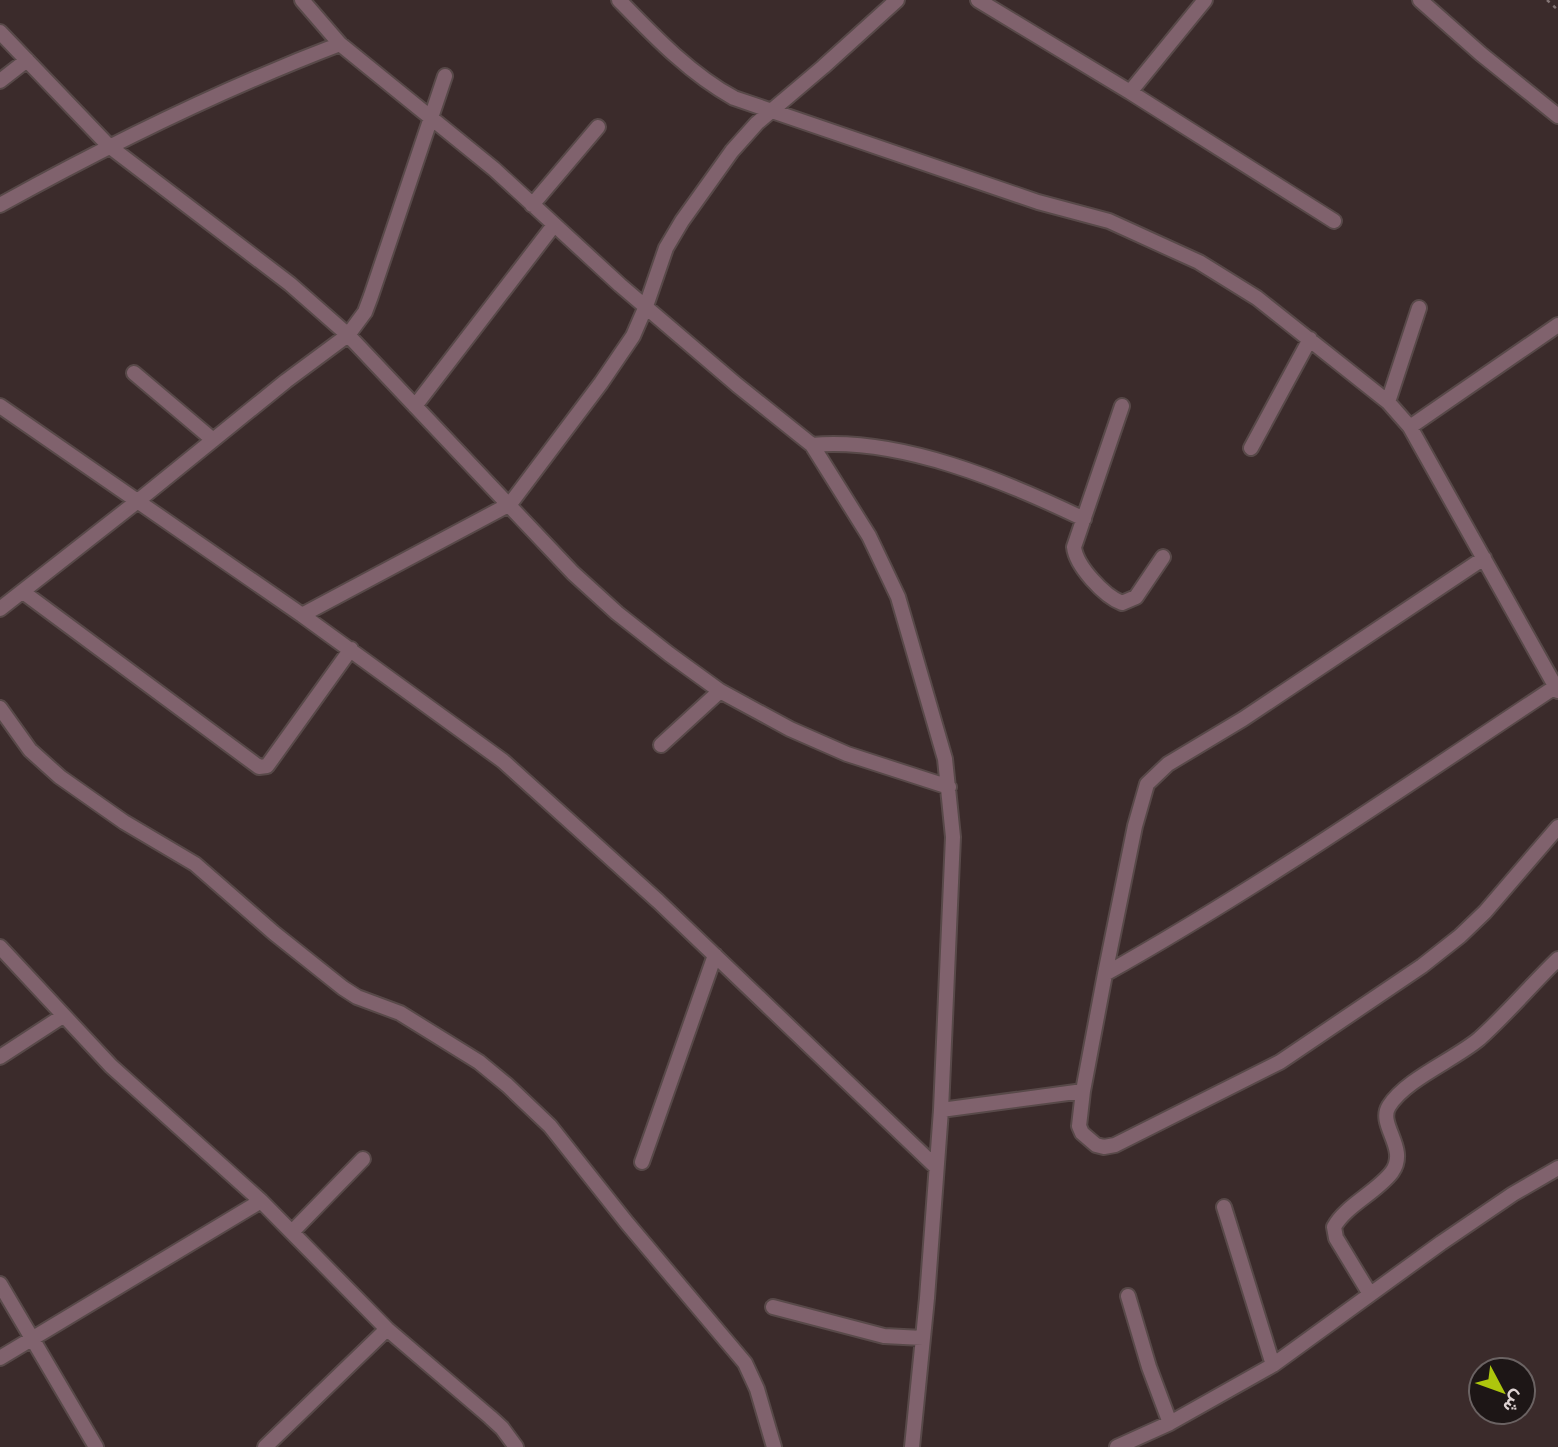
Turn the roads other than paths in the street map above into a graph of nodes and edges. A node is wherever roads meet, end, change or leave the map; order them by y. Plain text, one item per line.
1 (302, 0) edge
2 (619, 0) edge
3 (897, 0) edge
4 (978, 0) edge
5 (1206, 0) edge
6 (1420, 0) edge
7 (0, 32) edge
8 (340, 44) junction
9 (27, 60) junction
10 (445, 76) dead end
11 (0, 81) edge
12 (1130, 92) junction
13 (771, 110) junction
14 (1558, 116) edge
15 (430, 117) junction
16 (598, 127) dead end
17 (109, 146) junction
18 (0, 205) edge
19 (532, 205) junction
20 (1334, 221) dead end
21 (554, 225) junction
22 (646, 306) junction
23 (1419, 308) dead end
24 (1558, 325) edge
25 (348, 335) junction
26 (1310, 339) junction
27 (134, 373) dead end
28 (1388, 402) junction
29 (0, 406) edge
30 (415, 406) junction
31 (1122, 406) dead end
32 (1410, 427) junction
33 (212, 439) junction
34 (812, 445) junction
35 (1251, 448) dead end
36 (139, 500) junction
37 (510, 504) junction
38 (1084, 519) junction
39 (1163, 557) dead end
40 (1484, 558) junction
41 (23, 592) junction
42 (0, 609) edge
43 (302, 615) junction
44 (351, 649) junction
45 (1557, 689) edge
46 (720, 691) junction
47 (0, 708) edge
48 (661, 746) dead end
49 (949, 787) junction
50 (1558, 827) edge
51 (0, 947) edge
52 (715, 955) junction
53 (1558, 958) edge
54 (1105, 974) junction
55 (63, 1016) junction
56 (0, 1057) edge
57 (1083, 1091) junction
58 (941, 1110) junction
59 (363, 1159) dead end
60 (642, 1162) dead end
61 (936, 1167) junction
62 (1558, 1168) edge
63 (261, 1201) junction
64 (1224, 1207) dead end
65 (292, 1231) junction
66 (0, 1284) edge
67 (1370, 1294) junction
68 (1128, 1296) dead end
69 (773, 1307) dead end
70 (387, 1329) junction
71 (33, 1337) junction
72 (923, 1338) junction
73 (0, 1358) edge
74 (1273, 1365) junction
75 (1170, 1423) junction
76 (96, 1447) edge
77 (265, 1447) edge
78 (516, 1447) edge
79 (774, 1447) edge
80 (912, 1447) edge
81 (1117, 1447) edge

1 - 8 street
2 - 13 street
3 - 13 street
4 - 12 street
5 - 12 street
6 - 14 street
7 - 9 street
8 - 15 street
8 - 17 street
9 - 11 street
9 - 17 street
10 - 15 street
12 - 20 street
13 - 22 street
13 - 26 street
15 - 19 street
15 - 25 street
16 - 19 street
17 - 18 street
17 - 25 street
19 - 21 street
21 - 22 street
21 - 30 street
22 - 34 street
22 - 37 street
23 - 28 street
24 - 32 street
25 - 30 street
25 - 33 street
26 - 28 street
26 - 35 street
27 - 33 street
28 - 32 street
29 - 36 street
30 - 37 street
31 - 38 street
32 - 40 street
33 - 36 street
34 - 38 street
34 - 49 street
36 - 41 street
36 - 43 street
37 - 43 street
37 - 46 street
38 - 39 street
40 - 45 street
40 - 54 street
41 - 42 street
41 - 44 street
43 - 44 street
44 - 52 street
45 - 54 street
46 - 48 street
46 - 49 street
47 - 79 street
49 - 58 street
50 - 57 street
51 - 55 street
52 - 60 street
52 - 61 street
53 - 67 street
54 - 57 street
55 - 56 street
55 - 63 street
57 - 58 street
58 - 61 street
59 - 65 street
61 - 72 street
62 - 67 street
63 - 65 street
63 - 71 street
64 - 74 street
65 - 70 street
66 - 71 street
67 - 74 street
68 - 75 street
69 - 72 street
70 - 77 street
70 - 78 street
71 - 73 street
71 - 76 street
72 - 80 street
74 - 75 street
75 - 81 street

